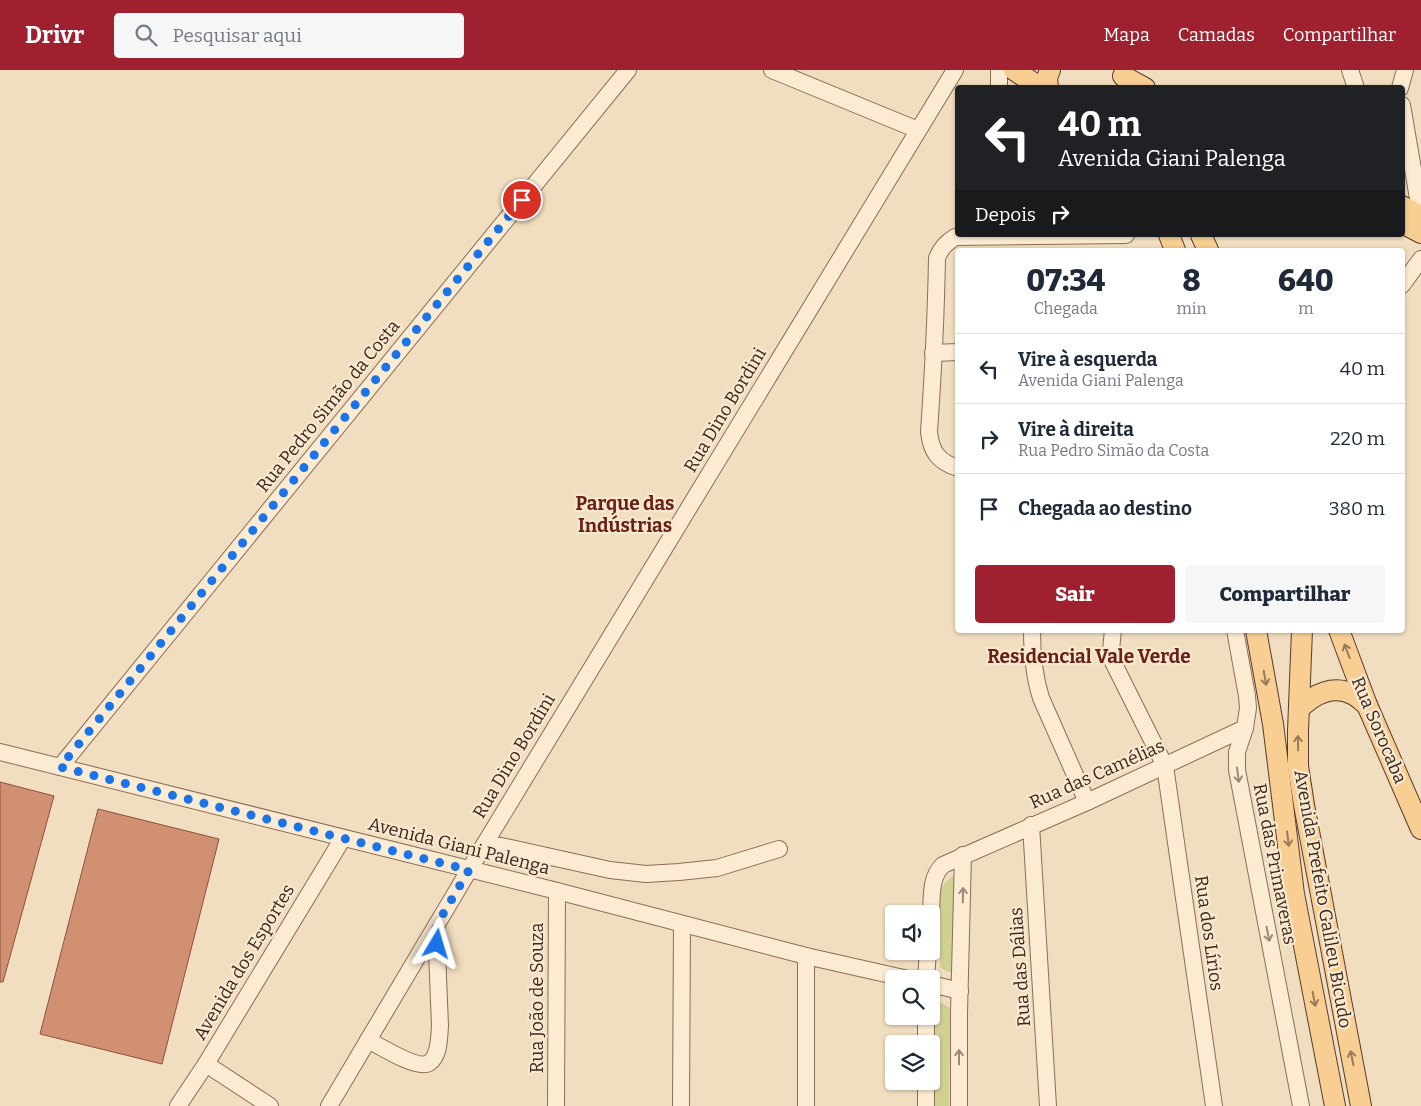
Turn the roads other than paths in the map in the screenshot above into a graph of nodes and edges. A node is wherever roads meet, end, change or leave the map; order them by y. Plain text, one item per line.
1 (628, 70) edge
2 (772, 70) edge
3 (955, 70) edge
4 (998, 70) edge
5 (1014, 70) edge
6 (1050, 70) edge
7 (1350, 70) edge
8 (1404, 70) edge
9 (1123, 78) edge
10 (999, 85) edge
11 (1037, 85) edge
12 (1048, 85) edge
13 (1138, 85) edge
14 (1355, 85) edge
15 (1401, 85) edge
16 (1405, 123) edge
17 (918, 130) junction
18 (1405, 208) edge
19 (1421, 216) edge
20 (1405, 224) edge
21 (1421, 232) edge
22 (955, 237) edge
23 (1421, 259) edge
24 (1405, 281) edge
25 (933, 352) junction
26 (955, 352) edge
27 (955, 467) edge
28 (1032, 633) edge
29 (1113, 633) edge
30 (1236, 633) edge
31 (1257, 633) edge
32 (1302, 633) edge
33 (1340, 633) edge
34 (1367, 705) junction
35 (1299, 709) junction
36 (1246, 728) junction
37 (0, 752) edge
38 (1165, 766) junction
39 (60, 767) junction
40 (1087, 802) junction
41 (1031, 825) junction
42 (1421, 829) edge
43 (343, 838) junction
44 (484, 845) junction
45 (779, 849) dead end
46 (963, 856) junction
47 (469, 870) junction
48 (557, 891) junction
49 (932, 905) edge
50 (682, 925) junction
51 (436, 926) junction
52 (806, 956) junction
53 (885, 974) edge
54 (940, 986) edge
55 (960, 991) junction
56 (368, 1040) junction
57 (206, 1064) junction
58 (926, 1090) edge
59 (178, 1106) edge
60 (270, 1106) edge
61 (329, 1106) edge
62 (556, 1106) edge
63 (681, 1106) edge
64 (806, 1106) edge
65 (926, 1106) edge
66 (959, 1106) edge
67 (1048, 1106) edge
68 (1214, 1106) edge
69 (1301, 1106) edge
70 (1334, 1106) edge
71 (1361, 1106) edge

1 - 39 street, Rua Pedro Simão da Costa
2 - 17 street
3 - 17 street, Rua Dino Bordini
4 - 10 street
5 - 11 main road
6 - 12 main road
7 - 14 street
8 - 15 street
9 - 13 main road
16 - 19 street
17 - 44 street, Rua Dino Bordini
18 - 19 main road
20 - 21 main road
22 - 25 street
23 - 24 street
25 - 26 street
25 - 27 street
28 - 40 street
29 - 38 street, Rua dos Lírios
30 - 36 street, Rua das Primaveras
31 -> 70 main road
32 - 35 main road, Avenida Prefeito Galileu Bicudo
34 -> 33 main road, Rua Sorocaba
34 - 35 main road
34 - 42 main road, Rua Sorocaba
71 -> 35 main road, Avenida Prefeito Galileu Bicudo
36 - 38 street, Rua das Camélias
36 -> 69 street, Rua das Primaveras
37 - 39 street, Avenida Giani Palenga
38 - 40 street, Rua das Camélias
38 - 68 street, Rua dos Lírios
39 - 43 street, Avenida Giani Palenga
40 - 41 street, Rua das Camélias
41 - 46 street, Rua das Camélias
41 - 67 street, Rua das Dálias
43 - 47 street, Avenida Giani Palenga
43 - 57 street, Avenida dos Esportes
44 - 45 street
44 - 47 street, Rua Dino Bordini
46 - 49 street, Rua das Camélias
55 -> 46 street
47 - 48 street, Avenida Giani Palenga
47 - 51 street, Rua Dino Bordini
48 - 50 street, Avenida Giani Palenga
48 - 62 street, Rua João de Souza
50 - 52 street, Avenida Giani Palenga
50 - 63 street
51 - 56 street, Rua Dino Bordini
51 - 56 street
52 - 53 street, Avenida Giani Palenga
52 - 64 street
54 - 55 street
66 -> 55 street
56 - 61 street, Rua Dino Bordini
57 - 59 street, Avenida dos Esportes
57 - 60 street
58 - 65 street

